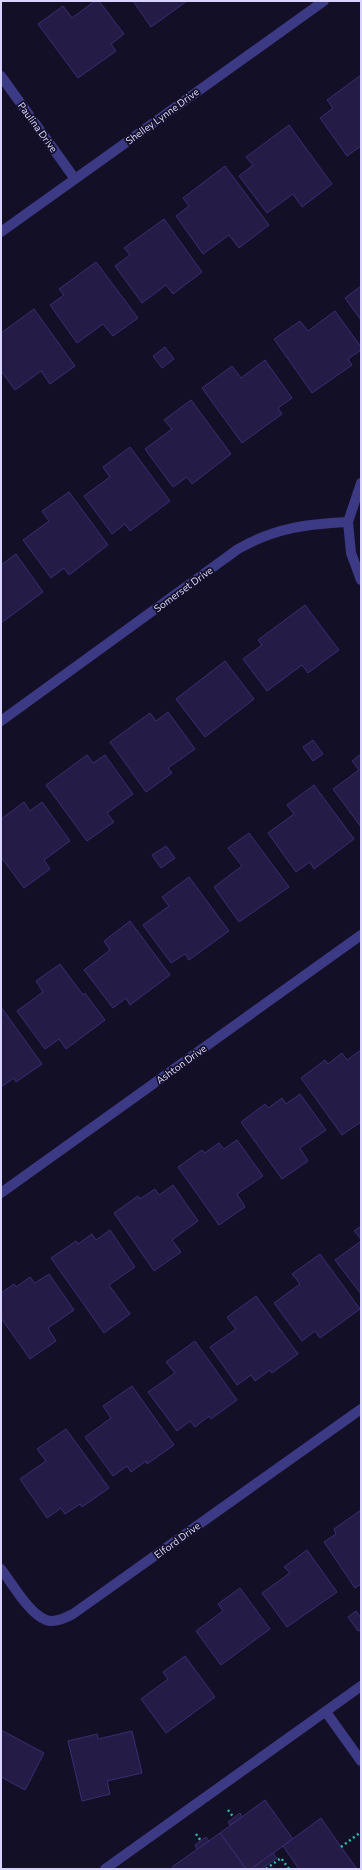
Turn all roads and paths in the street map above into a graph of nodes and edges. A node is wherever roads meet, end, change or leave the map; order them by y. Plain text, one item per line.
1 (324, 1) edge
2 (1, 76) edge
3 (75, 179) junction
4 (1, 232) edge
5 (361, 483) edge
6 (348, 522) junction
7 (361, 580) edge
8 (1, 721) edge
9 (361, 935) edge
10 (1, 1193) edge
11 (361, 1408) edge
12 (1, 1568) edge
13 (361, 1686) edge
14 (326, 1712) junction
15 (361, 1760) edge
16 (228, 1810) dead end
17 (234, 1818) dead end
18 (361, 1832) edge
19 (196, 1834) dead end
20 (201, 1841) dead end
21 (341, 1847) dead end
22 (105, 1869) edge
23 (266, 1869) edge
24 (289, 1869) edge

1 - 3 street, Shelley Lynne Drive
2 - 3 street, Paulina Drive
3 - 4 street, Shelley Lynne Drive
5 - 6 street
6 - 7 street
6 - 8 street, Somerset Drive
9 - 10 street, Ashton Drive
11 - 12 street, Elford Drive
13 - 14 street
14 - 15 street
14 - 22 street
16 - 17 path
18 - 21 path
19 - 20 path
23 - 24 path

